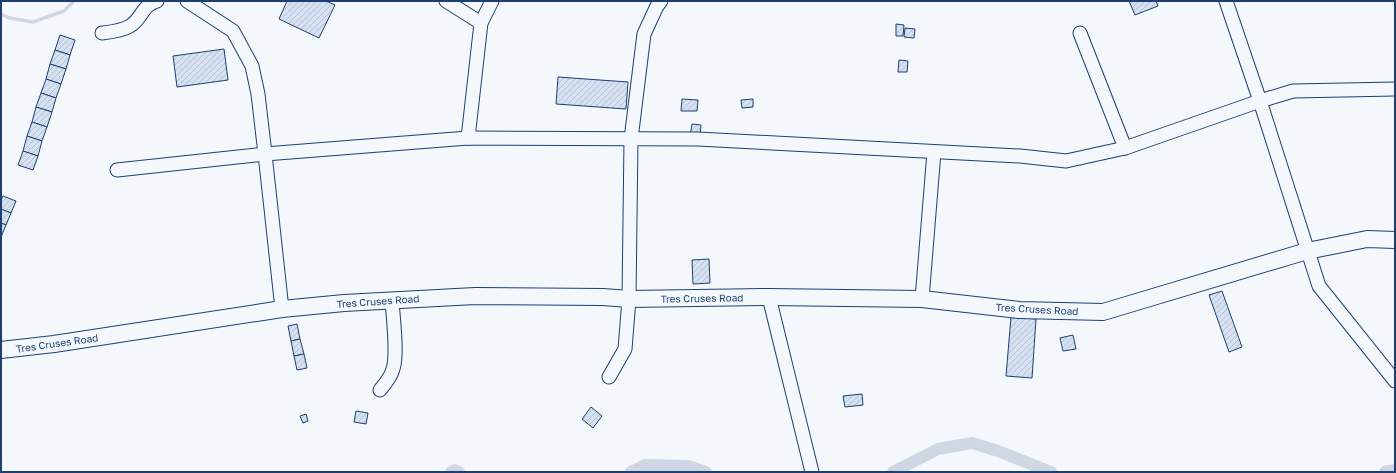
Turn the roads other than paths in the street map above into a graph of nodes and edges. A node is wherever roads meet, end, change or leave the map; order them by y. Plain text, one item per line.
1 (157, 1) edge
2 (188, 1) edge
3 (446, 1) edge
4 (492, 1) edge
5 (661, 1) edge
6 (1226, 1) edge
7 (481, 23) junction
8 (102, 33) dead end
9 (1080, 33) dead end
10 (1395, 89) edge
11 (1260, 101) junction
12 (468, 138) junction
13 (631, 139) junction
14 (1125, 148) junction
15 (934, 152) junction
16 (265, 154) junction
17 (117, 170) dead end
18 (1395, 240) edge
19 (1307, 251) junction
20 (769, 297) junction
21 (629, 299) junction
22 (922, 299) junction
23 (392, 300) junction
24 (282, 309) junction
25 (1, 350) edge
26 (609, 377) dead end
27 (1395, 381) edge
28 (380, 390) dead end
29 (812, 472) edge

1 - 8 street
2 - 16 street
3 - 7 street
4 - 7 street
5 - 13 street
6 - 11 street
7 - 12 street
9 - 14 street
10 - 11 street
11 - 14 street
11 - 19 street
12 - 13 street
12 - 16 street
13 - 15 street
13 - 21 street
14 - 15 street
15 - 22 street
16 - 17 street
16 - 24 street
18 - 19 main road, Tres Cruses Road
19 - 22 main road, Tres Cruses Road
19 - 27 street
20 - 21 main road, Tres Cruses Road
20 - 22 main road, Tres Cruses Road
20 - 29 street
21 - 23 main road, Tres Cruses Road
21 - 26 street
23 - 24 main road, Tres Cruses Road
23 - 28 street
24 - 25 main road, Tres Cruses Road

